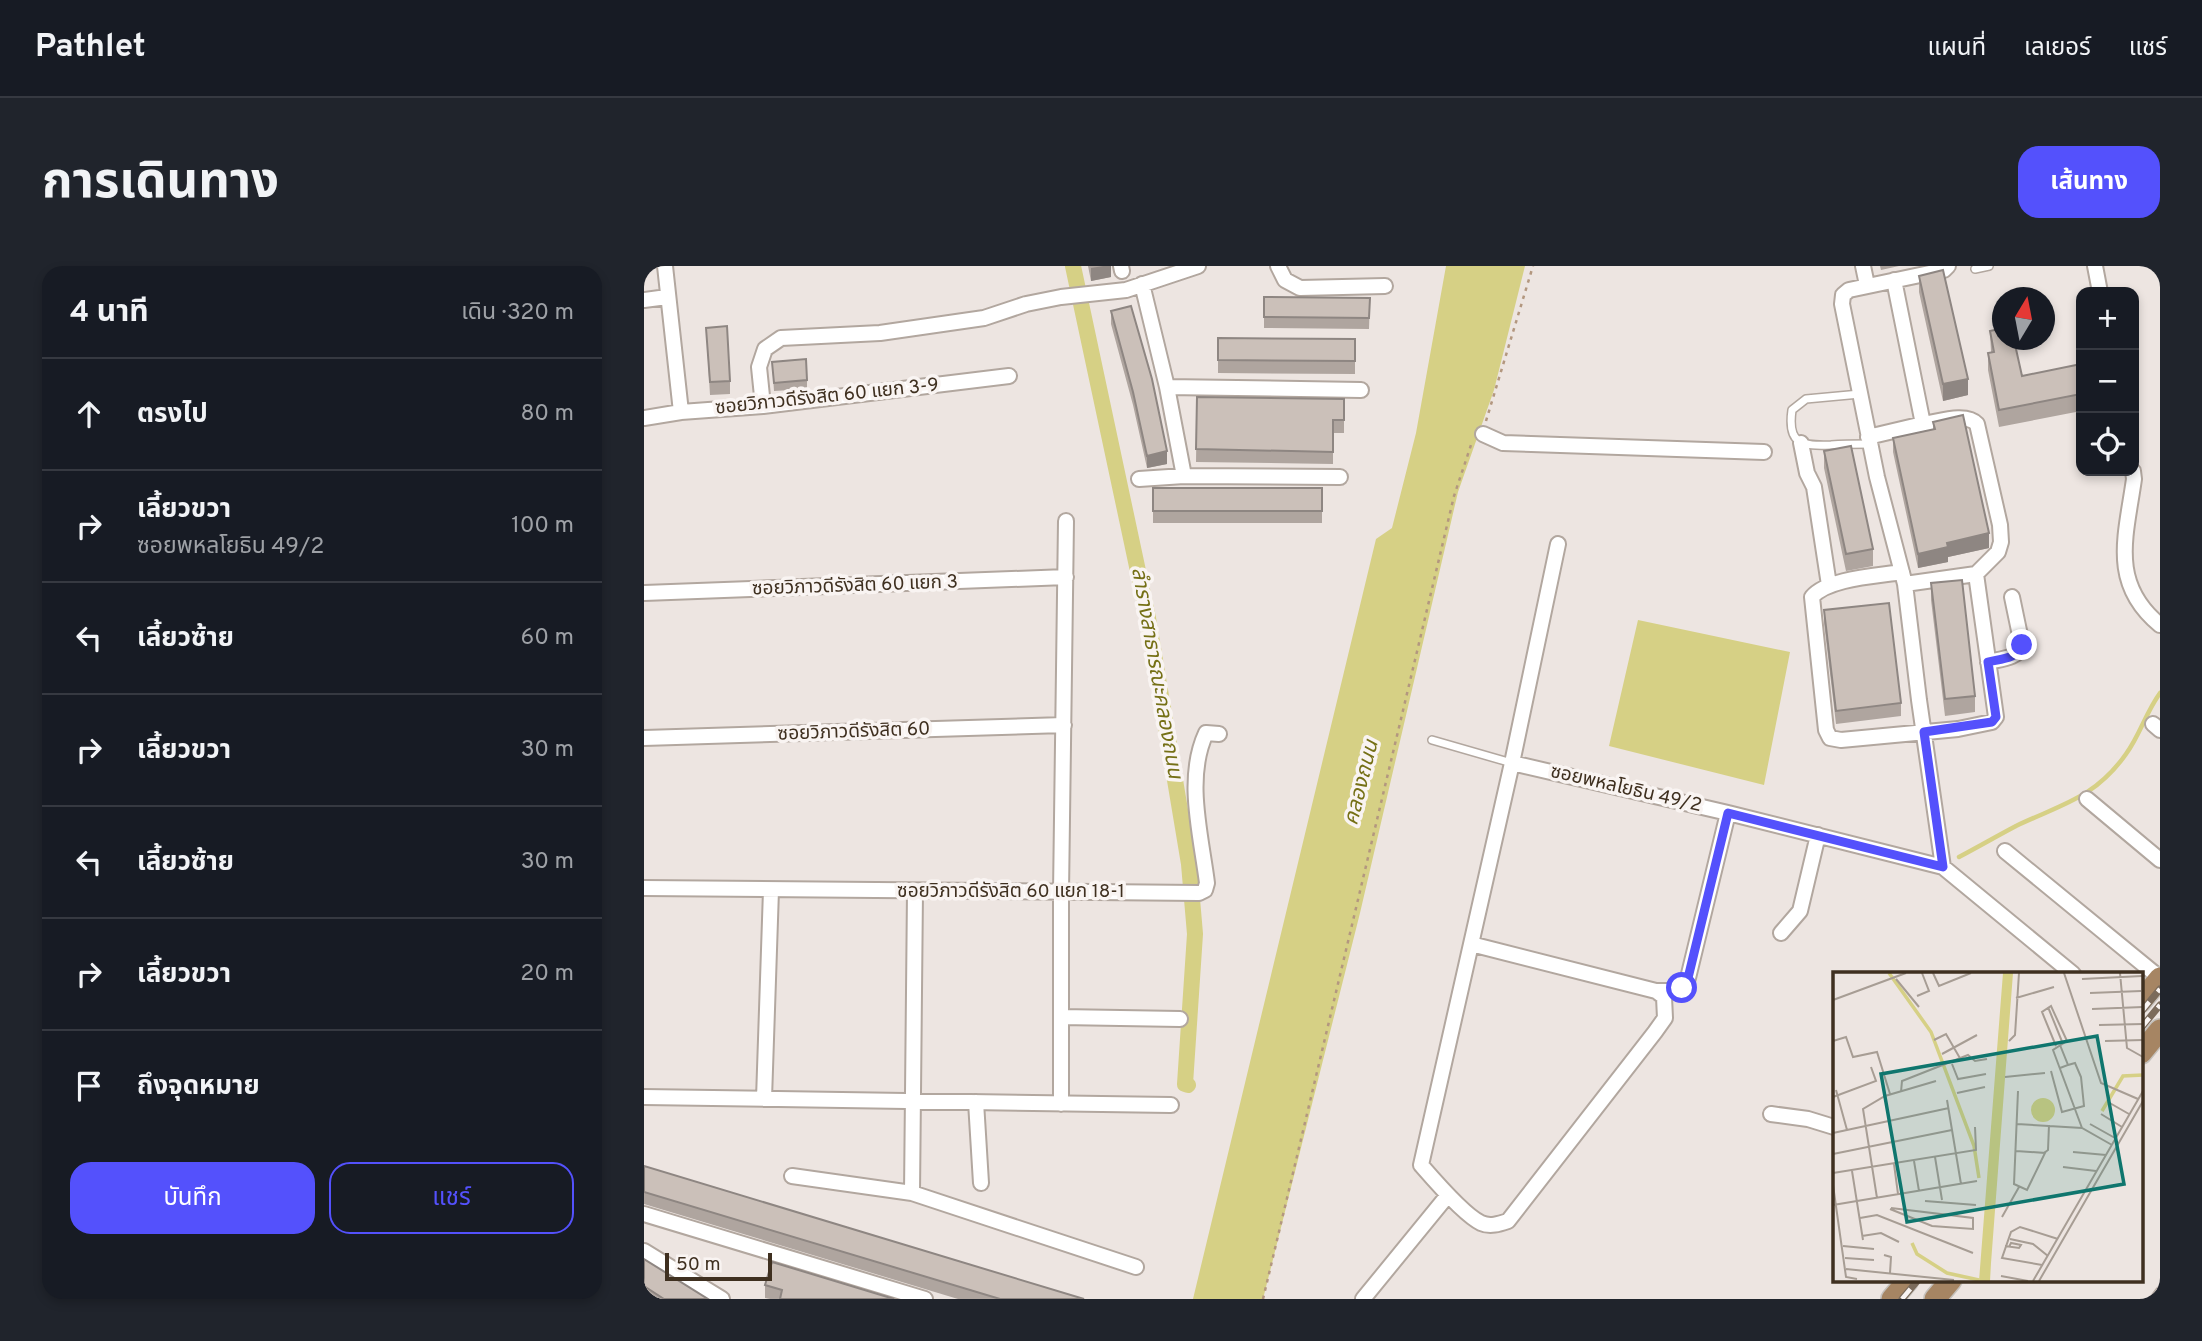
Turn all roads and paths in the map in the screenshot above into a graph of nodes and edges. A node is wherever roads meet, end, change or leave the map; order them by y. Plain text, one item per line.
1 (665, 266) edge
2 (1198, 266) edge
3 (1278, 266) edge
4 (1533, 266) edge
5 (1863, 266) edge
6 (1948, 266) edge
7 (1989, 266) edge
8 (2095, 266) edge
9 (1975, 269) dead end
10 (1919, 270) edge
11 (1894, 280) junction
12 (1142, 284) junction
13 (1867, 285) junction
14 (1385, 286) dead end
15 (2099, 287) edge
16 (667, 297) junction
17 (644, 300) edge
18 (1009, 376) dead end
19 (1167, 387) junction
20 (1361, 390) dead end
21 (1860, 394) junction
22 (763, 406) junction
23 (681, 412) junction
24 (644, 418) edge
25 (1923, 424) junction
26 (1483, 434) junction
27 (1869, 440) junction
28 (1801, 443) junction
29 (1764, 452) dead end
30 (1184, 475) junction
31 (2134, 476) edge
32 (1340, 477) dead end
33 (1139, 479) dead end
34 (1066, 521) dead end
35 (1558, 544) dead end
36 (1976, 574) junction
37 (1066, 577) junction
38 (1904, 578) junction
39 (1829, 585) junction
40 (644, 593) edge
41 (2012, 597) dead end
42 (2160, 625) edge
43 (1988, 662) junction
44 (1064, 725) junction
45 (1924, 732) junction
46 (1219, 734) dead end
47 (644, 738) edge
48 (1432, 740) dead end
49 (1512, 763) junction
50 (2087, 799) dead end
51 (1728, 813) junction
52 (1818, 835) junction
53 (2005, 850) dead end
54 (2160, 860) edge
55 (1943, 867) junction
56 (644, 888) edge
57 (771, 890) junction
58 (915, 892) junction
59 (1061, 893) junction
60 (1781, 933) dead end
61 (1471, 944) junction
62 (2071, 972) edge
63 (2160, 978) edge
64 (1656, 990) junction
65 (2142, 1000) edge
66 (1061, 1017) junction
67 (1180, 1018) dead end
68 (2160, 1030) edge
69 (2142, 1052) edge
70 (644, 1097) edge
71 (764, 1099) junction
72 (913, 1101) junction
73 (976, 1102) junction
74 (1061, 1104) junction
75 (1171, 1105) dead end
76 (1771, 1114) dead end
77 (1833, 1126) edge
78 (792, 1176) dead end
79 (981, 1183) dead end
80 (912, 1193) junction
81 (1448, 1195) junction
82 (644, 1214) edge
83 (644, 1251) edge
84 (1136, 1267) dead end
85 (1906, 1282) edge
86 (1949, 1282) edge
87 (2160, 1292) edge
88 (722, 1299) edge
89 (925, 1299) edge
90 (1263, 1299) edge
91 (1363, 1299) edge
92 (1892, 1299) edge
93 (1935, 1299) edge
94 (2154, 1299) edge

1 - 16 street
2 - 12 street
3 - 14 street
4 - 26 path
5 - 13 street
6 - 10 street
7 - 9 lane
8 - 15 street
10 - 11 street
11 - 13 street
11 - 25 street
12 - 19 street
12 - 22 street
13 - 21 street
16 - 17 street
16 - 23 street
18 - 22 street, ซอยวิภาวดีรังสิต 60 แยก 3-9
19 - 20 street
19 - 30 street
21 - 27 street
21 - 28 lane
22 - 23 street, ซอยวิภาวดีรังสิต 60 แยก 3-9
23 - 24 street, ซอยวิภาวดีรังสิต 60 แยก 3-9
25 - 27 street
25 - 36 street
26 - 29 street
26 - 90 path
27 - 28 lane
27 - 38 street
28 - 39 street
30 - 32 street
30 - 33 street
31 - 42 street
34 - 37 street
35 - 49 street
36 - 38 street
36 - 43 street
37 - 40 street, ซอยวิภาวดีรังสิต 60 แยก 3
37 - 44 street
38 - 39 street
38 - 45 street
39 - 45 street
41 - 43 street
43 - 45 street
44 - 47 street, ซอยวิภาวดีรังสิต 60
44 - 59 street
45 - 55 street
46 - 59 street, ซอยวิภาวดีรังสิต 60 แยก 18-1
48 - 49 lane
49 - 51 street, ซอยพหลโยธิน 49/2
49 - 61 street
50 - 54 street
51 - 52 street, ซอยพหลโยธิน 49/2
51 - 64 street
52 - 55 street, ซอยพหลโยธิน 49/2
52 - 60 street
53 - 63 street
55 - 62 street, ซอยพหลโยธิน 49/2
56 - 57 street, ซอยวิภาวดีรังสิต 60 แยก 18-1
57 - 58 street, ซอยวิภาวดีรังสิต 60 แยก 18-1
57 - 71 street
58 - 59 street, ซอยวิภาวดีรังสิต 60 แยก 18-1
58 - 72 street
59 - 66 street
61 - 64 street
61 - 81 street
63 - 65 main road
64 - 81 street
66 - 67 street
66 - 74 street
68 - 69 main road
70 - 71 street
71 - 72 street
72 - 73 street
72 - 80 street
73 - 74 street
73 - 79 street
74 - 75 street
76 - 77 street
78 - 80 street
80 - 84 street
81 - 91 street
82 - 89 street
83 - 88 street
85 - 92 main road
86 - 93 main road
87 - 94 lane

